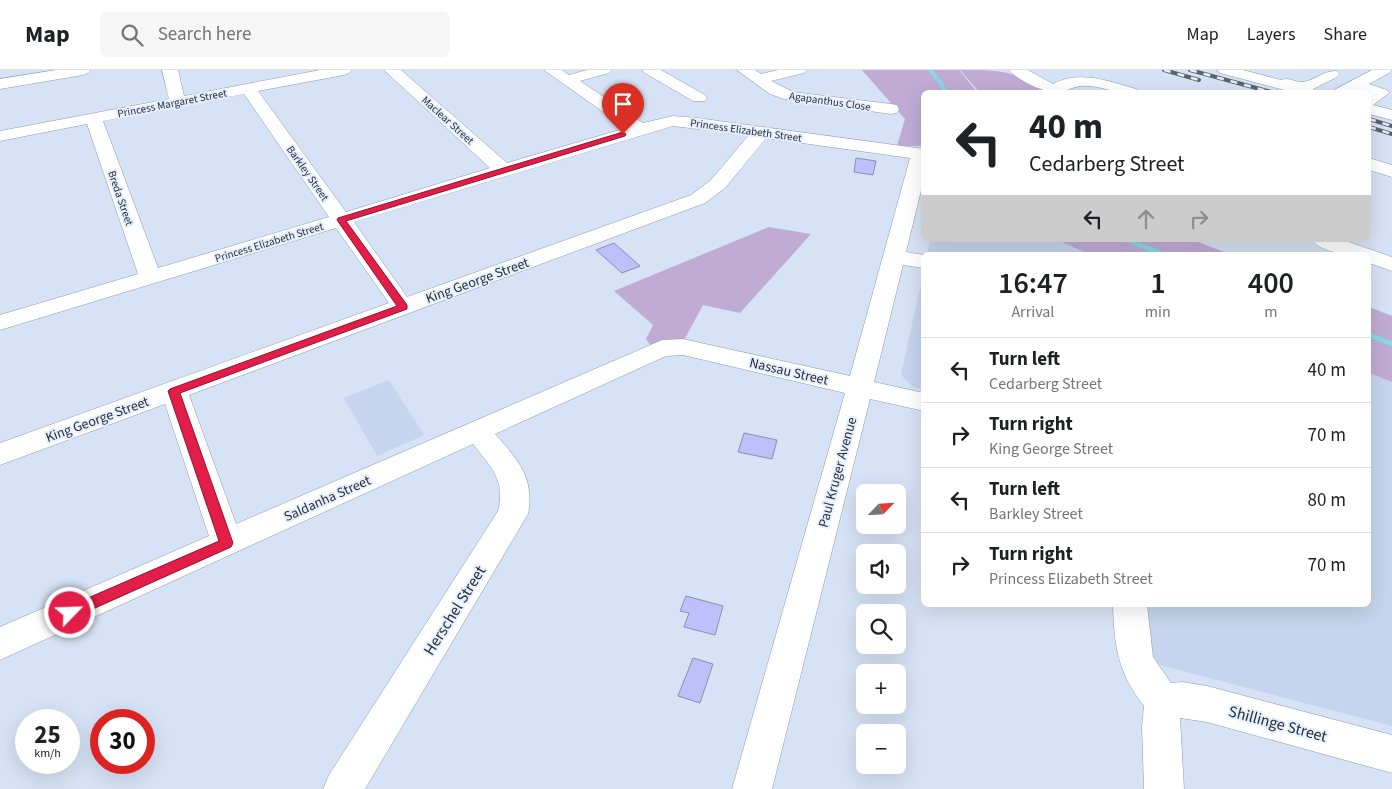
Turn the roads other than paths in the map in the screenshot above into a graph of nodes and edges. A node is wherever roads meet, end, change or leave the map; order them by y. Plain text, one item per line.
1 (4, 70) edge
2 (83, 70) edge
3 (170, 70) edge
4 (344, 70) edge
5 (392, 70) edge
6 (552, 70) edge
7 (604, 70) edge
8 (799, 70) edge
9 (1017, 70) edge
10 (1225, 70) edge
11 (1282, 70) edge
12 (1384, 70) edge
13 (0, 71) edge
14 (656, 71) edge
15 (1326, 72) edge
16 (752, 74) edge
17 (1265, 79) junction
18 (567, 80) junction
19 (0, 84) edge
20 (1353, 87) edge
21 (248, 88) junction
22 (1050, 90) edge
23 (1056, 90) edge
24 (1123, 90) edge
25 (1301, 90) edge
26 (1378, 97) edge
27 (699, 98) dead end
28 (178, 102) junction
29 (891, 109) dead end
30 (1371, 110) edge
31 (1392, 110) edge
32 (1392, 115) edge
33 (93, 118) junction
34 (640, 129) junction
35 (760, 132) junction
36 (0, 136) edge
37 (921, 155) edge
38 (921, 159) edge
39 (1371, 165) edge
40 (504, 171) junction
41 (1392, 171) edge
42 (341, 220) junction
43 (1328, 242) edge
44 (1356, 252) edge
45 (895, 257) junction
46 (1371, 257) edge
47 (921, 261) edge
48 (1392, 264) edge
49 (150, 277) junction
50 (403, 307) junction
51 (0, 323) edge
52 (654, 351) joint
53 (860, 387) junction
54 (174, 391) junction
55 (921, 401) edge
56 (477, 431) junction
57 (0, 454) edge
58 (226, 543) junction
59 (1130, 607) edge
60 (0, 644) edge
61 (1163, 701) junction
62 (1392, 754) edge
63 (343, 789) edge
64 (752, 789) edge
65 (1164, 789) edge

1 - 13 street
2 - 19 street
3 - 28 street
4 - 21 street, Princess Margaret Street
5 - 40 street, Maclear Street
6 - 18 street
7 - 18 street
8 - 16 street
9 - 22 street
10 - 17 street
11 - 17 street
12 - 20 street
14 - 27 street
15 - 17 street
15 - 20 street
16 - 29 street, Agapanthus Close
17 - 25 street
18 - 34 street
21 - 28 street, Princess Margaret Street
21 - 42 street, Barkley Street
23 - 24 street
26 - 31 street
28 - 33 street, Princess Margaret Street
30 - 32 street
33 - 36 street, Princess Margaret Street
33 - 49 street, Breda Street
34 - 35 street, Princess Elizabeth Street
34 - 40 street, Princess Elizabeth Street
35 - 37 street, Princess Elizabeth Street
35 - 50 street, King George Street
38 - 45 street, Paul Kruger Avenue
39 - 41 street
40 - 42 street, Princess Elizabeth Street
42 - 49 street, Princess Elizabeth Street
42 - 50 street, Barkley Street
43 - 44 street
45 - 47 street
45 - 53 street, Paul Kruger Avenue
46 - 48 street
49 - 51 street, Princess Elizabeth Street
50 - 54 street, King George Street
52 - 53 street, Nassau Street
52 - 56 street, Saldanha Street
53 - 55 street, Nassau Street
53 - 64 street, Paul Kruger Avenue
54 - 57 street, King George Street
54 - 58 street
56 - 58 street, Saldanha Street
56 - 63 street, Herschel Street
58 - 60 street, Saldanha Street
59 - 61 street
61 - 62 street, Shillinge Street
61 - 65 street

